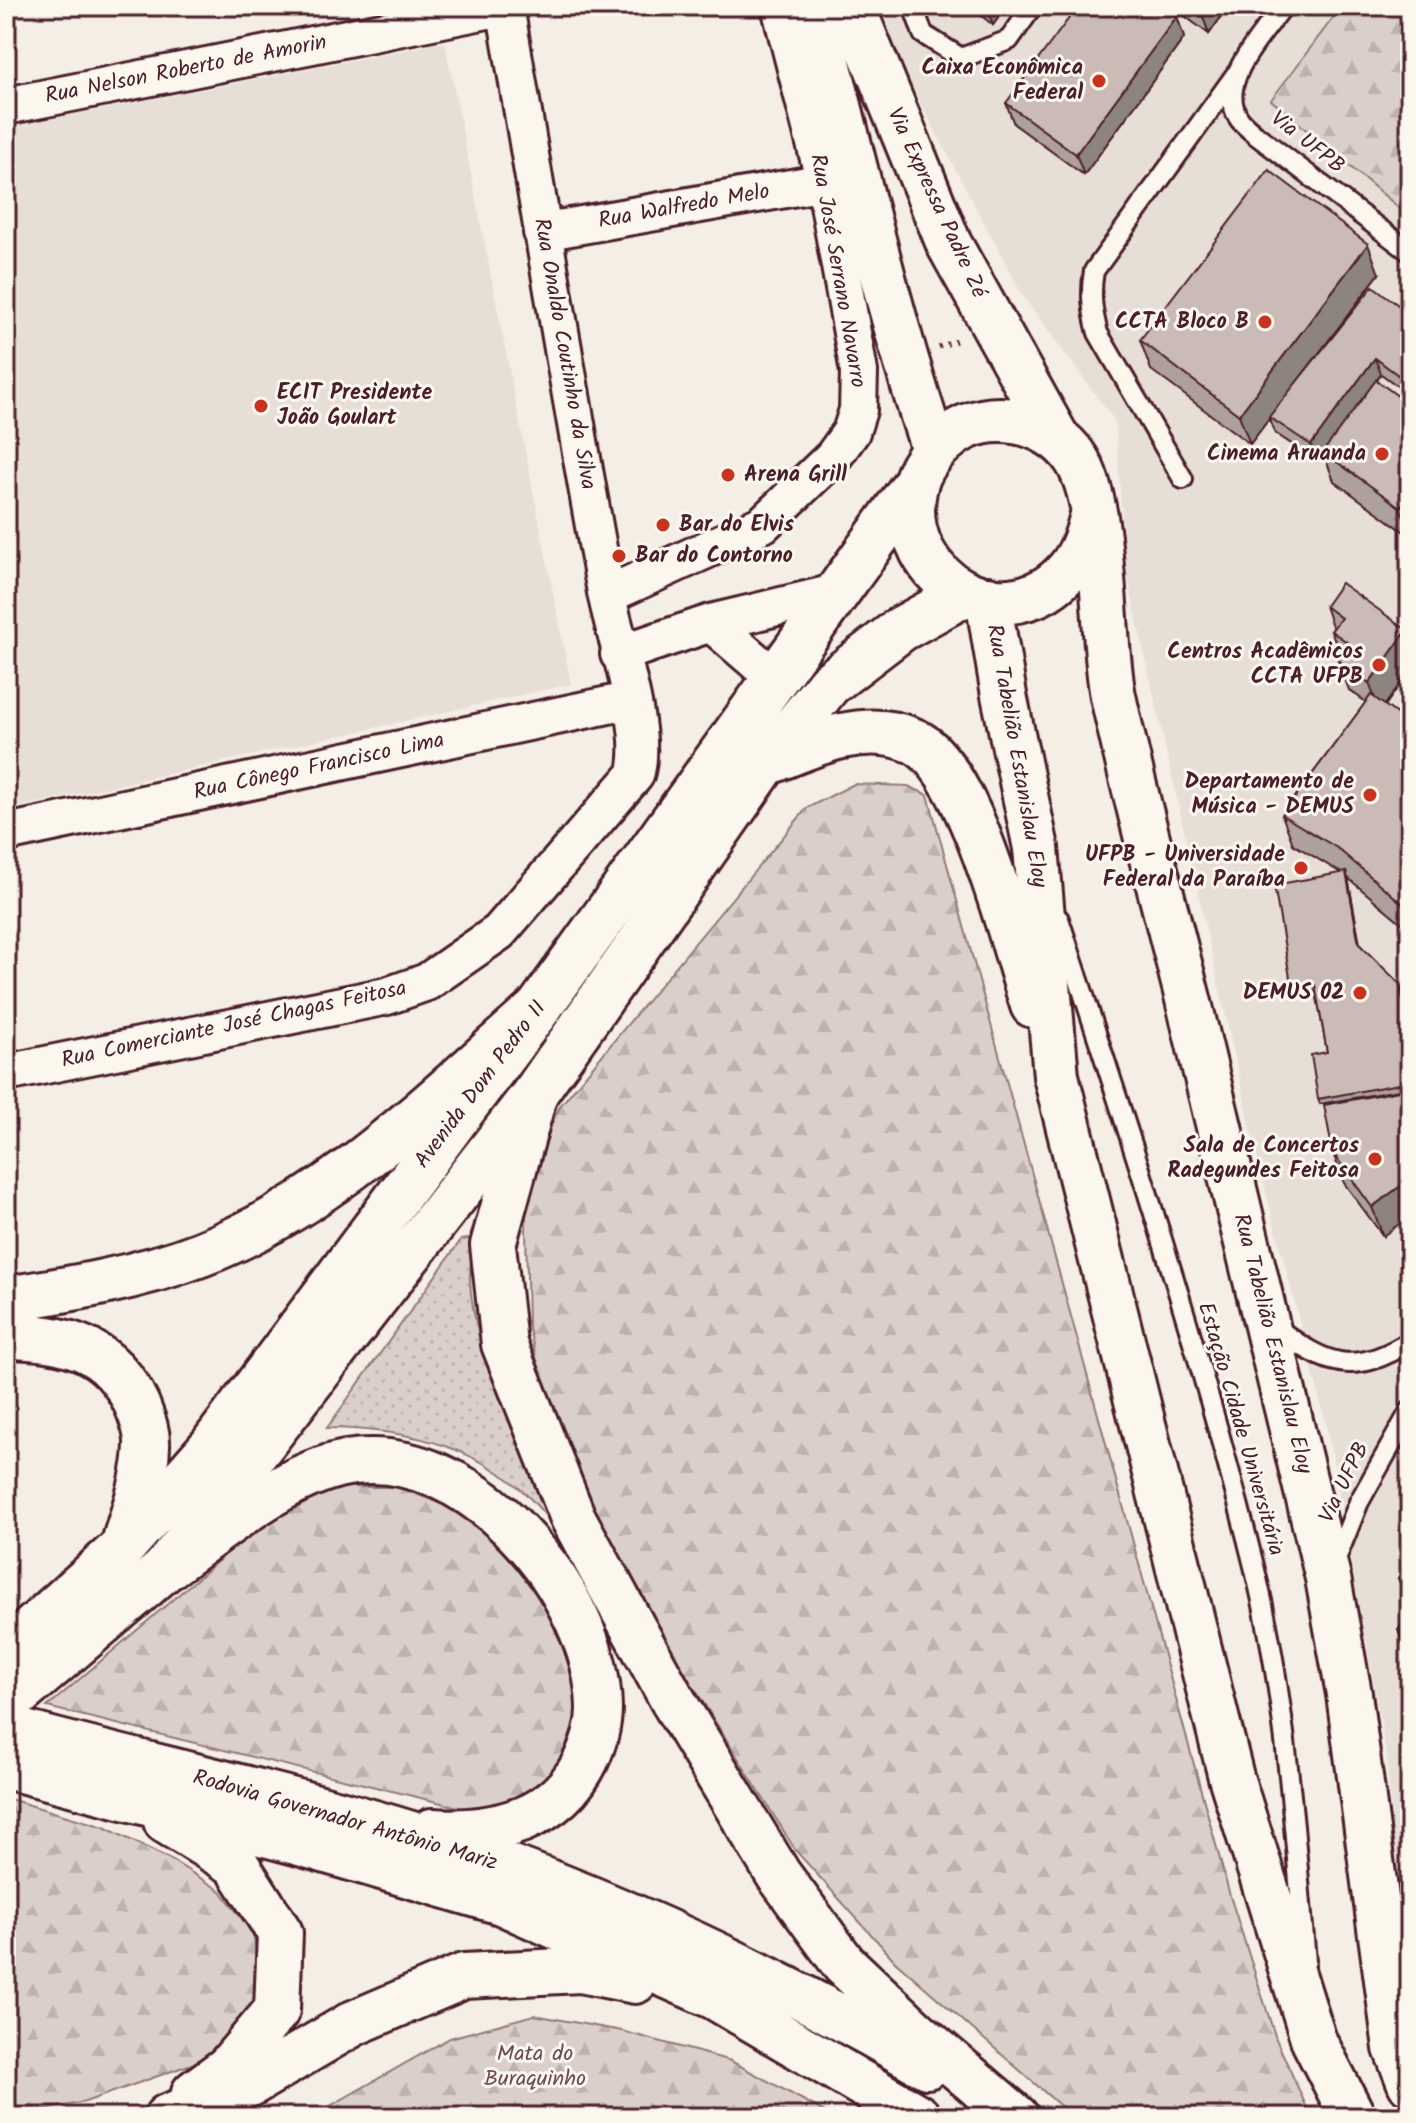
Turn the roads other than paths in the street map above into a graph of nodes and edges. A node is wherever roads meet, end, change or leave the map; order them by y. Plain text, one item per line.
1 (505, 6) edge
2 (780, 6) edge
3 (813, 6) edge
4 (852, 6) edge
5 (913, 6) edge
6 (1033, 6) edge
7 (1283, 6) edge
8 (1236, 74) junction
9 (6, 106) edge
10 (825, 182) junction
11 (542, 232) junction
12 (1410, 252) edge
13 (1055, 435) junction
14 (925, 466) junction
15 (1183, 479) dead end
16 (1093, 515) junction
17 (835, 593) junction
18 (607, 595) junction
19 (977, 596) junction
20 (711, 623) junction
21 (619, 654) junction
22 (776, 679) junction
23 (632, 700) junction
24 (765, 764) junction
25 (6, 833) edge
26 (1036, 848) junction
27 (538, 1009) junction
28 (6, 1073) edge
29 (1056, 1076) junction
30 (535, 1093) junction
31 (6, 1299) edge
32 (1266, 1319) junction
33 (6, 1336) edge
34 (1410, 1341) edge
35 (1410, 1411) edge
36 (123, 1547) junction
37 (165, 1569) junction
38 (1328, 1578) junction
39 (6, 1652) edge
40 (6, 1705) edge
41 (6, 1728) edge
42 (6, 1766) edge
43 (78, 1772) junction
44 (385, 1828) junction
45 (715, 1997) junction
46 (1314, 2041) junction
47 (1410, 2083) edge
48 (160, 2117) edge
49 (167, 2117) edge
50 (918, 2117) edge
51 (1016, 2117) edge
52 (1353, 2117) edge

1 - 9 street, Rua Nelson Roberto de Amorin
1 - 11 street, Rua Onaldo Coutinho da Silva
2 - 10 street, Rua José Serrano Navarro
3 - 14 main road
4 - 13 main road, Via Expressa Padre Zé
5 - 6 lane
7 - 8 lane
8 - 12 lane, Via UFPB
8 - 15 lane
10 - 11 street, Rua Walfredo Melo
10 - 18 street, Rua José Serrano Navarro
11 - 18 street, Rua Onaldo Coutinho da Silva
13 - 14 main road
13 - 16 main road
14 - 17 main road, Avenida Dom Pedro II
14 - 19 main road
16 - 19 main road
16 - 32 main road, Rua Tabelião Estanislau Eloy
17 - 20 street
17 - 22 main road, Avenida Dom Pedro II
18 - 21 street, Rua Onaldo Coutinho da Silva
19 - 24 main road, Avenida Dom Pedro II
19 - 26 main road, Rua Tabelião Estanislau Eloy
20 - 21 street
20 - 22 street
21 - 23 street, Rua Onaldo Coutinho da Silva
22 - 27 main road, Avenida Dom Pedro II
23 - 25 street, Rua Cônego Francisco Lima
23 - 28 street, Rua Comerciante José Chagas Feitosa
24 - 29 main road
24 - 30 main road, Avenida Dom Pedro II
26 - 29 main road, Rua Tabelião Estanislau Eloy
26 - 46 lane, Estação Cidade Universitária
27 - 31 main road
27 - 36 main road, Avenida Dom Pedro II
29 - 46 main road, Rua Tabelião Estanislau Eloy
30 - 37 main road, Avenida Dom Pedro II
30 - 51 main road
32 - 34 lane
32 - 38 main road, Rua Tabelião Estanislau Eloy
33 - 36 main road
35 - 38 lane, Via UFPB
36 - 39 main road, Avenida Dom Pedro II
37 - 40 main road, Avenida Dom Pedro II
37 - 44 main road
38 - 47 main road, Rua Tabelião Estanislau Eloy
41 - 43 main road, Rodovia Governador Antônio Mariz
42 - 43 main road, Rodovia Governador Antônio Mariz
43 - 44 main road, Rodovia Governador Antônio Mariz
43 - 45 main road, Rodovia Governador Antônio Mariz
43 - 48 main road
44 - 51 main road, Rodovia Governador Antônio Mariz
45 - 49 main road
45 - 50 main road, Rodovia Governador Antônio Mariz
46 - 52 main road, Rua Tabelião Estanislau Eloy

